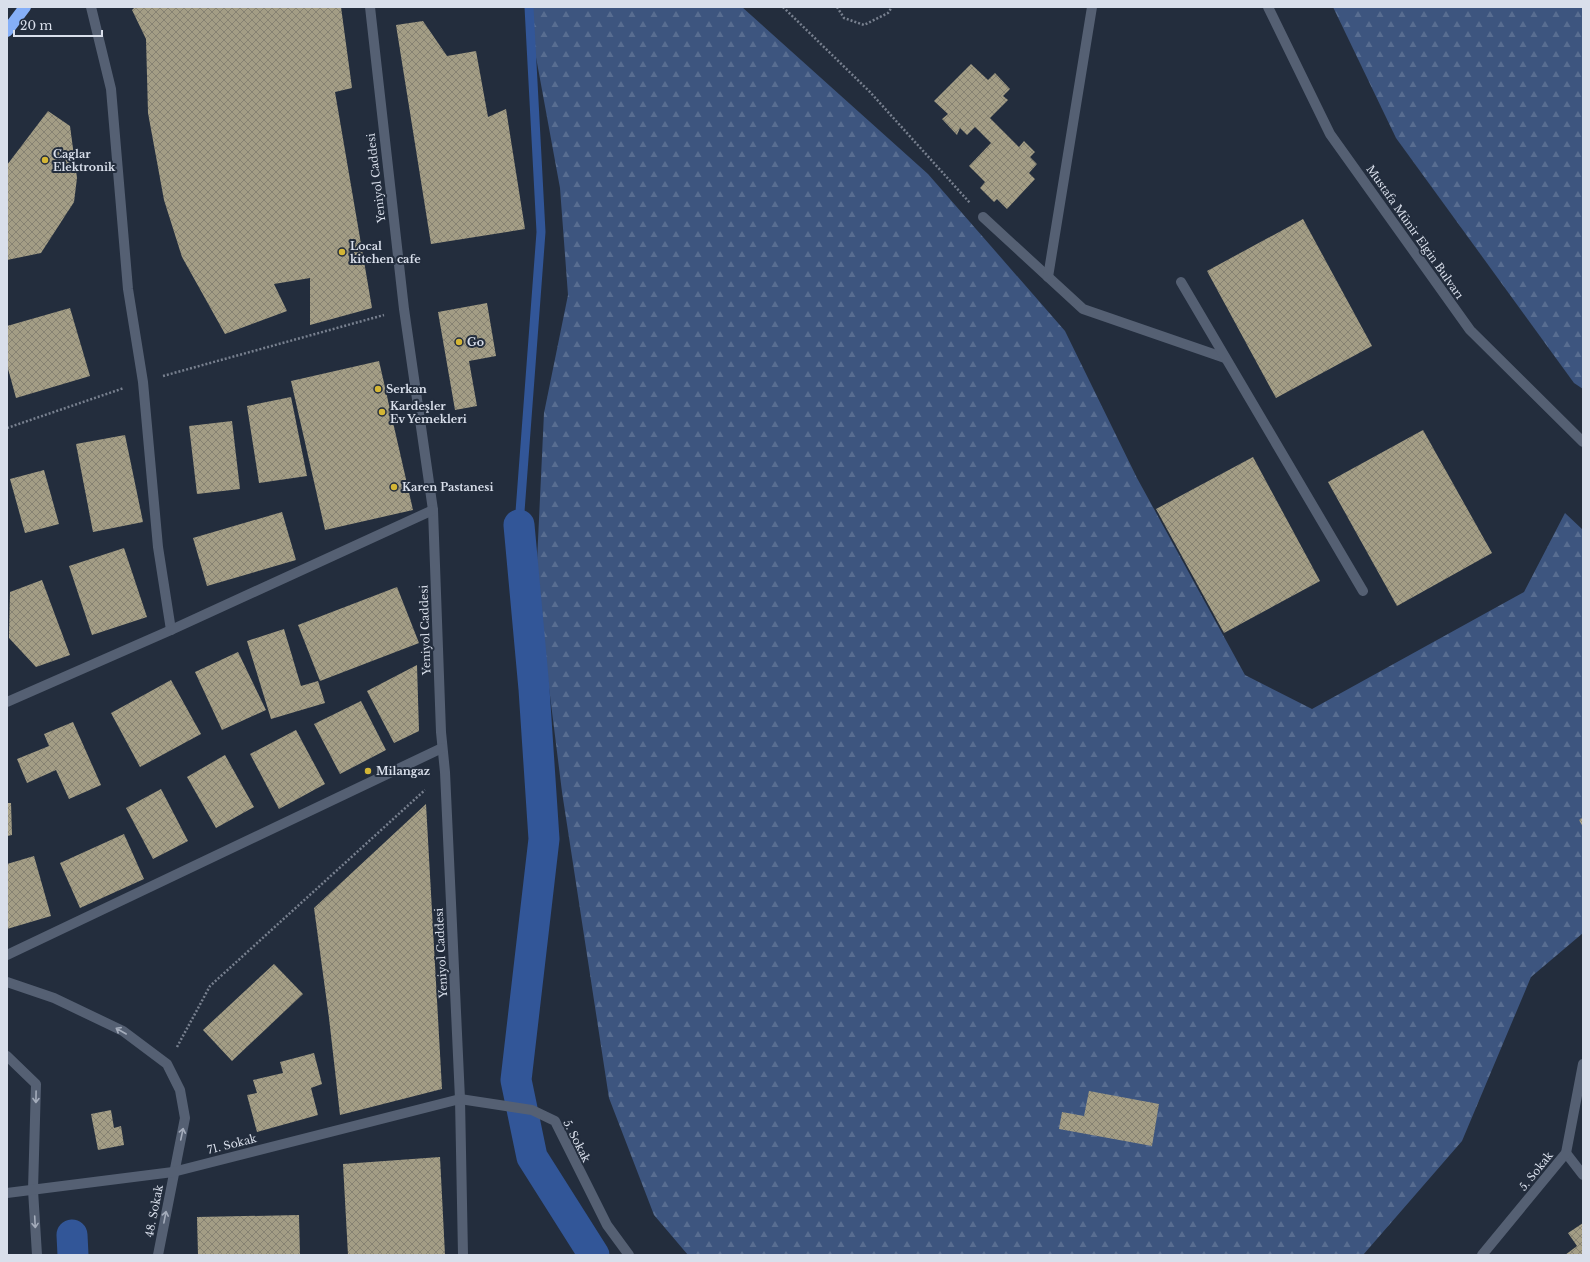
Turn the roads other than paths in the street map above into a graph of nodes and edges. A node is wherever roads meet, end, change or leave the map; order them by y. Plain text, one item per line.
1 (25, 7) edge
2 (91, 7) edge
3 (370, 7) edge
4 (1092, 7) edge
5 (1268, 7) edge
6 (7, 31) edge
7 (983, 217) road end
8 (1048, 277) junction
9 (1180, 282) dead end
10 (1225, 358) junction
11 (1583, 442) edge
12 (433, 510) junction
13 (1362, 591) dead end
14 (171, 630) junction
15 (7, 702) edge
16 (442, 748) junction
17 (7, 955) edge
18 (7, 982) edge
19 (7, 1056) edge
20 (1583, 1064) edge
21 (460, 1100) junction
22 (1566, 1153) junction
23 (173, 1172) junction
24 (1583, 1175) edge
25 (33, 1190) junction
26 (7, 1193) edge
27 (37, 1255) edge
28 (158, 1255) edge
29 (463, 1255) edge
30 (629, 1255) edge
31 (1482, 1255) edge

1 - 6 highway
2 - 14 street
3 - 12 street, Yeniyol Caddesi
4 - 8 street
5 - 11 street, Mustafa Münir Elgin Bulvarı
7 - 8 street
8 - 10 street
9 - 10 street
10 - 13 street
12 - 14 street
12 - 16 street, Yeniyol Caddesi
14 - 15 street
16 - 17 street
16 - 21 street, Yeniyol Caddesi
23 -> 18 street, 48. Sokak
19 -> 25 street
20 - 22 street, 5. Sokak
21 - 23 street, 71. Sokak
21 - 29 street, Yeniyol Caddesi
21 - 30 street, 5. Sokak
22 - 24 street
22 - 31 street, 5. Sokak
23 - 25 street, 71. Sokak
28 -> 23 street, 48. Sokak
25 - 26 street, 71. Sokak
25 -> 27 street

